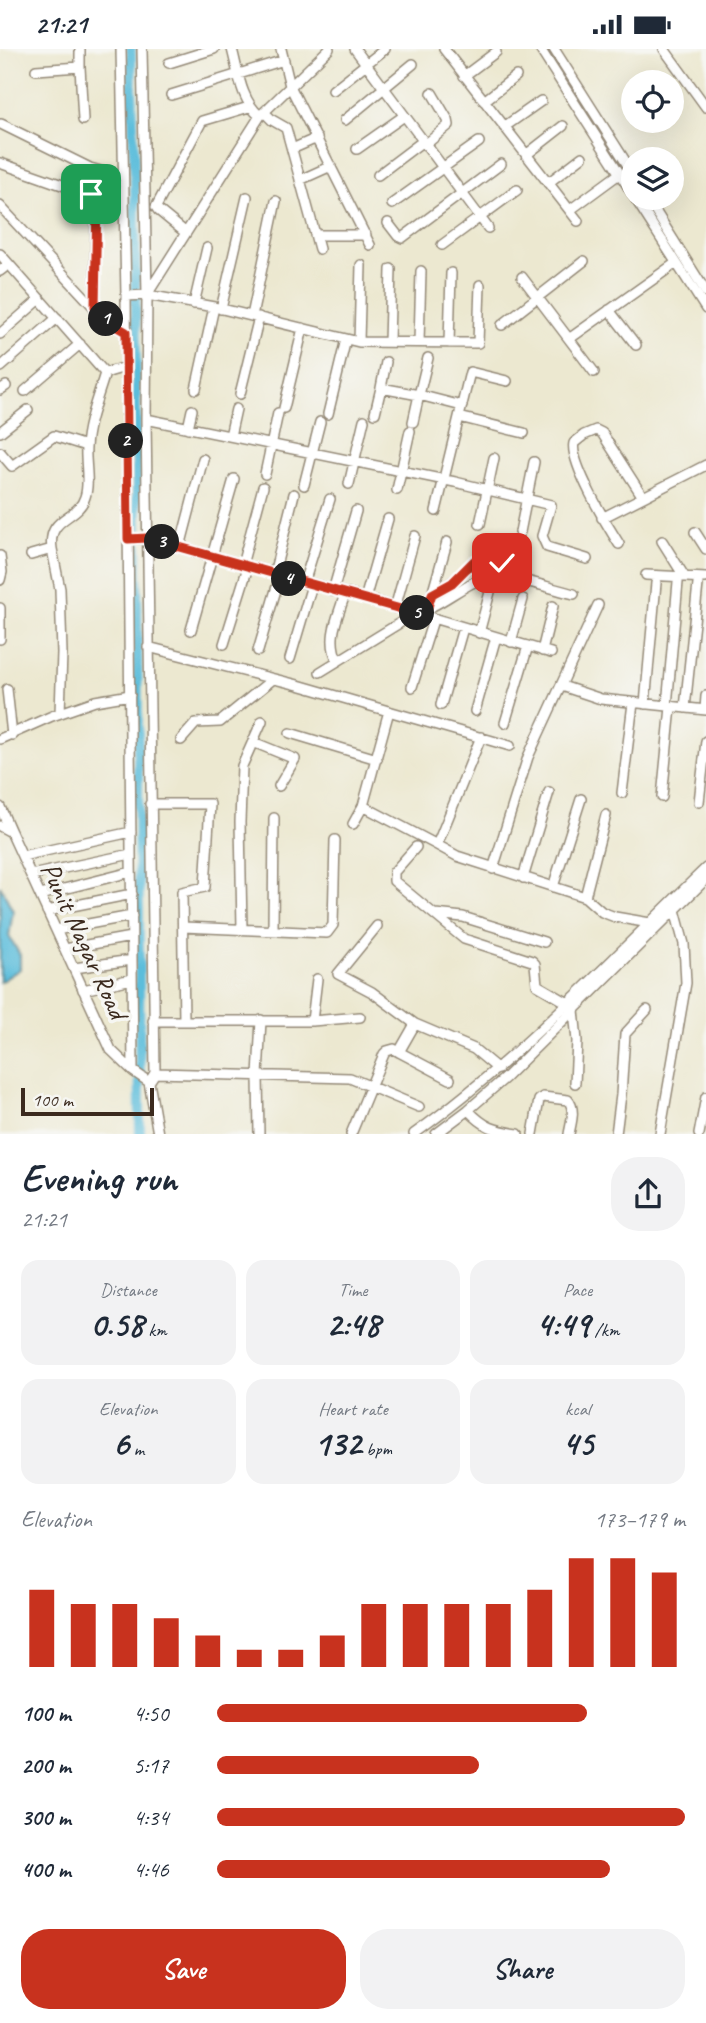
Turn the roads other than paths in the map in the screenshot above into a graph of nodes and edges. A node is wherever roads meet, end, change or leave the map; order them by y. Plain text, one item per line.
1 (80, 49) edge
2 (121, 49) edge
3 (142, 49) edge
4 (214, 49) edge
5 (232, 49) edge
6 (281, 49) edge
7 (329, 49) edge
8 (355, 49) edge
9 (385, 49) edge
10 (444, 49) edge
11 (540, 49) edge
12 (554, 49) edge
13 (664, 49) edge
14 (496, 52) dead end
15 (284, 60) junction
16 (169, 63) dead end
17 (366, 64) junction
18 (414, 64) dead end
19 (80, 67) junction
20 (36, 70) dead end
21 (239, 74) junction
22 (464, 76) junction
23 (516, 76) dead end
24 (290, 86) junction
25 (706, 86) edge
26 (384, 89) junction
27 (333, 90) dead end
28 (694, 91) junction
29 (432, 93) dead end
30 (171, 95) dead end
31 (484, 101) junction
32 (541, 101) dead end
33 (249, 107) junction
34 (706, 107) edge
35 (262, 114) junction
36 (404, 115) junction
37 (83, 120) dead end
38 (345, 120) dead end
39 (1, 124) edge
40 (563, 126) dead end
41 (504, 127) junction
42 (317, 138) junction
43 (480, 142) dead end
44 (424, 143) junction
45 (292, 149) junction
46 (358, 149) dead end
47 (526, 155) junction
48 (621, 155) edge
49 (582, 157) dead end
50 (0, 163) edge
51 (501, 164) dead end
52 (331, 166) junction
53 (442, 167) junction
54 (620, 174) joint
55 (378, 175) dead end
56 (123, 177) junction
57 (300, 180) junction
58 (548, 183) junction
59 (517, 190) dead end
60 (461, 192) junction
61 (247, 197) dead end
62 (276, 201) dead end
63 (392, 204) dead end
64 (0, 206) edge
65 (570, 210) junction
66 (642, 210) edge
67 (655, 210) edge
68 (480, 218) junction
69 (578, 221) dead end
70 (388, 223) dead end
71 (488, 228) dead end
72 (186, 233) junction
73 (315, 235) junction
74 (366, 235) junction
75 (370, 245) dead end
76 (442, 245) dead end
77 (206, 248) dead end
78 (319, 249) dead end
79 (0, 254) edge
80 (584, 261) dead end
81 (676, 263) junction
82 (9, 264) junction
83 (361, 265) dead end
84 (391, 269) dead end
85 (0, 271) edge
86 (421, 271) dead end
87 (451, 274) dead end
88 (522, 277) dead end
89 (480, 285) dead end
90 (706, 292) edge
91 (147, 295) junction
92 (126, 296) junction
93 (538, 296) junction
94 (40, 299) junction
95 (194, 304) junction
96 (95, 307) junction
97 (218, 308) junction
98 (706, 309) edge
99 (609, 310) junction
100 (255, 317) junction
101 (57, 318) junction
102 (502, 325) dead end
103 (303, 328) junction
104 (126, 332) junction
105 (0, 334) edge
106 (346, 339) junction
107 (569, 339) junction
108 (359, 342) junction
109 (389, 342) junction
110 (419, 342) junction
111 (449, 342) junction
112 (80, 344) junction
113 (636, 345) dead end
114 (428, 358) dead end
115 (386, 362) dead end
116 (125, 366) junction
117 (1, 367) edge
118 (594, 372) dead end
119 (105, 373) junction
120 (507, 381) dead end
121 (381, 388) junction
122 (196, 389) dead end
123 (25, 391) dead end
124 (240, 394) dead end
125 (419, 395) junction
126 (462, 406) junction
127 (236, 409) dead end
128 (28, 410) dead end
129 (192, 410) dead end
130 (374, 413) dead end
131 (328, 414) dead end
132 (459, 417) junction
133 (146, 419) junction
134 (364, 420) dead end
135 (320, 422) dead end
136 (188, 428) junction
137 (0, 432) edge
138 (524, 433) dead end
139 (230, 436) junction
140 (272, 444) junction
141 (86, 446) junction
142 (0, 452) edge
143 (314, 453) junction
144 (494, 458) dead end
145 (203, 459) dead end
146 (354, 461) junction
147 (534, 462) dead end
148 (706, 465) edge
149 (401, 471) junction
150 (265, 474) dead end
151 (234, 479) dead end
152 (444, 479) junction
153 (349, 484) dead end
154 (304, 485) dead end
155 (263, 487) dead end
156 (397, 490) dead end
157 (487, 490) junction
158 (294, 494) dead end
159 (643, 497) junction
160 (330, 499) dead end
161 (528, 500) junction
162 (356, 511) dead end
163 (436, 511) dead end
164 (602, 518) junction
165 (388, 519) dead end
166 (480, 524) dead end
167 (520, 532) dead end
168 (695, 532) dead end
169 (415, 536) dead end
170 (147, 538) junction
171 (128, 539) junction
172 (662, 541) dead end
173 (447, 542) dead end
174 (619, 544) dead end
175 (180, 547) junction
176 (52, 549) junction
177 (706, 549) edge
178 (32, 555) dead end
179 (0, 556) edge
180 (212, 557) junction
181 (587, 559) dead end
182 (245, 566) junction
183 (277, 575) junction
184 (646, 575) dead end
185 (483, 578) junction
186 (508, 578) junction
187 (706, 578) edge
188 (681, 579) junction
189 (0, 580) edge
190 (656, 583) dead end
191 (308, 584) junction
192 (698, 584) dead end
193 (333, 591) junction
194 (345, 594) junction
195 (432, 594) junction
196 (574, 594) dead end
197 (365, 599) junction
198 (523, 599) dead end
199 (598, 605) dead end
200 (552, 607) dead end
201 (0, 608) edge
202 (395, 608) junction
203 (427, 610) junction
204 (415, 613) junction
205 (433, 620) junction
206 (463, 628) junction
207 (191, 630) dead end
208 (479, 633) junction
209 (496, 638) junction
210 (0, 639) edge
211 (511, 642) junction
212 (224, 644) dead end
213 (528, 646) junction
214 (148, 647) junction
215 (258, 651) dead end
216 (290, 659) dead end
217 (338, 661) junction
218 (320, 672) dead end
219 (273, 679) junction
220 (562, 686) junction
221 (412, 687) dead end
222 (7, 689) dead end
223 (130, 695) junction
224 (706, 696) edge
225 (633, 703) junction
226 (645, 704) junction
227 (441, 705) dead end
228 (669, 707) junction
229 (685, 708) junction
230 (705, 710) edge
231 (389, 711) junction
232 (474, 711) dead end
233 (60, 713) junction
234 (262, 721) dead end
235 (505, 723) dead end
236 (290, 733) dead end
237 (12, 734) junction
238 (481, 737) junction
239 (0, 739) edge
240 (181, 740) dead end
241 (253, 741) junction
242 (706, 741) edge
243 (510, 746) dead end
244 (377, 759) junction
245 (279, 786) dead end
246 (549, 792) dead end
247 (622, 793) dead end
248 (662, 797) dead end
249 (581, 799) dead end
250 (699, 802) dead end
251 (150, 804) junction
252 (363, 806) junction
253 (0, 807) edge
254 (606, 815) dead end
255 (274, 818) dead end
256 (353, 824) dead end
257 (0, 826) edge
258 (11, 832) junction
259 (131, 832) junction
260 (335, 840) dead end
261 (437, 845) junction
262 (416, 847) dead end
263 (131, 854) junction
264 (22, 856) junction
265 (706, 868) edge
266 (493, 869) junction
267 (131, 872) junction
268 (31, 875) junction
269 (523, 878) junction
270 (706, 879) edge
271 (553, 887) junction
272 (132, 894) junction
273 (40, 895) junction
274 (585, 897) junction
275 (675, 910) junction
276 (47, 911) junction
277 (433, 913) junction
278 (132, 916) junction
279 (650, 923) junction
280 (377, 926) dead end
281 (183, 927) junction
282 (242, 929) junction
283 (56, 930) junction
284 (273, 930) junction
285 (131, 937) junction
286 (544, 942) dead end
287 (65, 949) junction
288 (132, 960) junction
289 (74, 968) junction
290 (132, 979) junction
291 (317, 979) dead end
292 (83, 989) junction
293 (571, 1006) junction
294 (647, 1010) dead end
295 (360, 1017) dead end
296 (261, 1020) junction
297 (153, 1021) junction
298 (184, 1021) junction
299 (313, 1021) junction
300 (415, 1024) junction
301 (399, 1052) junction
302 (498, 1069) junction
303 (133, 1071) junction
304 (155, 1073) junction
305 (258, 1076) junction
306 (450, 1079) dead end
307 (149, 1082) junction
308 (575, 1083) dead end
309 (371, 1087) junction
310 (706, 1097) edge
311 (419, 1107) dead end
312 (468, 1110) junction
313 (158, 1134) edge
314 (259, 1134) edge
315 (351, 1134) edge
316 (414, 1134) edge
317 (436, 1134) edge
318 (518, 1134) edge
319 (533, 1134) edge
320 (569, 1134) edge
321 (616, 1134) edge
322 (660, 1134) edge
323 (699, 1134) edge

1 - 19 street
2 - 56 street
3 - 91 street
4 - 16 street
5 - 21 street
6 - 15 street
7 - 24 street
8 - 17 street
9 - 17 street
10 - 22 street
11 - 54 street
12 - 48 street
13 - 28 street
14 - 22 street
15 - 21 street
15 - 24 street
17 - 26 street
17 - 27 street
18 - 26 street
19 - 20 street
19 - 37 street
21 - 30 street
21 - 33 street
22 - 31 street
23 - 31 street
24 - 35 street
24 - 42 street
25 - 28 street
26 - 36 street
26 - 38 street
28 - 34 street
29 - 44 street
31 - 41 street
32 - 41 street
33 - 35 street
33 - 72 street
35 - 45 street
35 - 72 street
36 - 44 street
36 - 46 street
39 - 56 street
40 - 47 street
41 - 47 street
42 - 45 street
42 - 52 street
43 - 53 street
44 - 53 street
44 - 55 street
45 - 57 street
47 - 58 street
49 - 58 street
50 - 96 street
51 - 60 street
52 - 57 street
52 - 74 street
53 - 60 street
53 - 63 street
54 - 65 street
56 - 92 street
57 - 73 street
58 - 65 street
59 - 68 street
60 - 68 street
60 - 70 street
61 - 97 street
62 - 100 street
64 - 96 street
65 - 69 street
66 - 81 street
67 - 90 street
68 - 71 street
68 - 76 street
72 - 91 street
73 - 74 street
73 - 78 street
74 - 75 street
77 - 95 street
79 - 82 street
80 - 93 street
81 - 98 street
81 - 99 street
82 - 85 street
82 - 94 street
83 - 108 street
84 - 109 street
86 - 110 street
87 - 111 street
88 - 93 street
89 - 111 street
91 - 92 street
91 - 95 street
91 - 133 street
92 - 104 street
93 - 102 street
93 - 107 street
94 - 101 street
94 - 105 street
95 - 97 street
96 - 104 street
97 - 100 street
97 - 122 street
99 - 107 street
99 - 113 street
100 - 103 street
100 - 124 street
101 - 112 street
101 - 117 street
103 - 106 street
103 - 140 street
104 - 116 street
106 - 108 street
106 - 131 street
107 - 118 street
108 - 109 street
109 - 110 street
110 - 111 street
112 - 119 street
112 - 123 street
114 - 125 street
115 - 121 street
116 - 119 street
116 - 171 street
119 - 141 street
120 - 126 street
121 - 125 street
121 - 130 street
125 - 126 street
125 - 149 street
126 - 132 street
127 - 139 street
128 - 137 street
129 - 136 street
132 - 138 street
132 - 152 street
133 - 136 street
133 - 170 street
134 - 146 street
135 - 143 street
136 - 139 street
139 - 140 street
140 - 143 street
140 - 150 street
141 - 142 street
141 - 176 street
143 - 146 street
143 - 154 street
144 - 157 street
145 - 175 street
146 - 149 street
146 - 153 street
147 - 161 street
148 - 159 street
149 - 152 street
149 - 156 street
151 - 180 street
152 - 157 street
152 - 163 street
155 - 182 street
157 - 161 street
157 - 166 street
158 - 183 street
159 - 164 street
159 - 164 street
160 - 191 street
161 - 167 street
161 - 181 street
162 - 193 street
164 - 174 street
165 - 197 street
168 - 177 street
169 - 202 street
170 - 171 street
170 - 175 street
170 - 214 street
171 - 223 street
172 - 188 street
173 - 195 street
175 - 180 street
176 - 178 street
176 - 233 street
179 - 189 street
180 - 182 street
180 - 207 street
182 - 183 street
182 - 212 street
183 - 191 street
183 - 215 street
184 - 188 street
185 - 186 street
185 - 203 street
185 - 208 street
186 - 195 street
186 - 196 street
187 - 188 street
188 - 228 street
190 - 226 street
191 - 193 street
191 - 216 street
192 - 229 street
193 - 194 street
194 - 197 street
194 - 217 street
195 - 203 street
197 - 202 street
198 - 211 street
199 - 220 street
200 - 213 street
201 - 210 street
202 - 204 street
203 - 204 street
204 - 205 street
204 - 217 street
205 - 206 street
205 - 221 street
206 - 208 street
206 - 227 street
208 - 209 street
209 - 211 street
209 - 232 street
211 - 213 street
213 - 235 street
214 - 219 street
214 - 251 street
217 - 218 street
219 - 231 street
219 - 240 street
220 - 225 street
220 - 266 street
222 - 237 street
223 - 233 street
223 - 259 street
224 - 230 street
225 - 226 street
225 - 247 street
226 - 228 street
228 - 229 street
228 - 248 street
229 - 230 street
231 - 238 street
231 - 244 street
233 - 237 street
234 - 241 street
236 - 244 street
237 - 239 street
238 - 243 street
238 - 261 street
241 - 245 street
241 - 282 street
242 - 250 street
244 - 252 street
246 - 269 street
249 - 271 street
251 - 281 street
251 - 297 street
252 - 256 street
252 - 261 street
253 - 258 street, Punit Nagar Road
254 - 274 street
255 - 284 street
257 - 258 street
258 - 264 street, Punit Nagar Road
259 - 263 street
259 - 264 street
260 - 284 street
261 - 266 street
262 - 277 street
263 - 267 street
263 - 268 street
264 - 268 street, Punit Nagar Road
265 - 279 street
266 - 269 street
267 - 272 street
267 - 273 street
268 - 273 street, Punit Nagar Road
269 - 271 street
270 - 275 street
271 - 274 street
272 - 276 street
272 - 278 street
273 - 276 street, Punit Nagar Road
274 - 279 street
275 - 293 street
275 - 322 street
276 - 283 street, Punit Nagar Road
277 - 286 street
277 - 293 street
278 - 283 street
278 - 285 street
279 - 293 street
280 - 300 street
281 - 282 street
281 - 298 street
282 - 284 street
283 - 287 street, Punit Nagar Road
285 - 287 street
285 - 288 street
287 - 289 street, Punit Nagar Road
288 - 289 street
288 - 290 street
289 - 292 street, Punit Nagar Road
290 - 292 street
290 - 303 street
291 - 299 street
292 - 303 street, Punit Nagar Road
293 - 302 street
293 - 308 street
293 - 312 street
294 - 321 street
295 - 299 street
296 - 298 street
296 - 299 street
296 - 305 street
297 - 298 street
297 - 304 street
300 - 301 street
300 - 302 street
301 - 306 street
301 - 309 street
302 - 316 street
303 - 307 street, Punit Nagar Road
304 - 305 street
304 - 307 street
305 - 309 street
305 - 314 street
307 - 313 street
309 - 311 street
309 - 315 street
310 - 323 street
312 - 317 street
312 - 318 street
319 - 320 street

